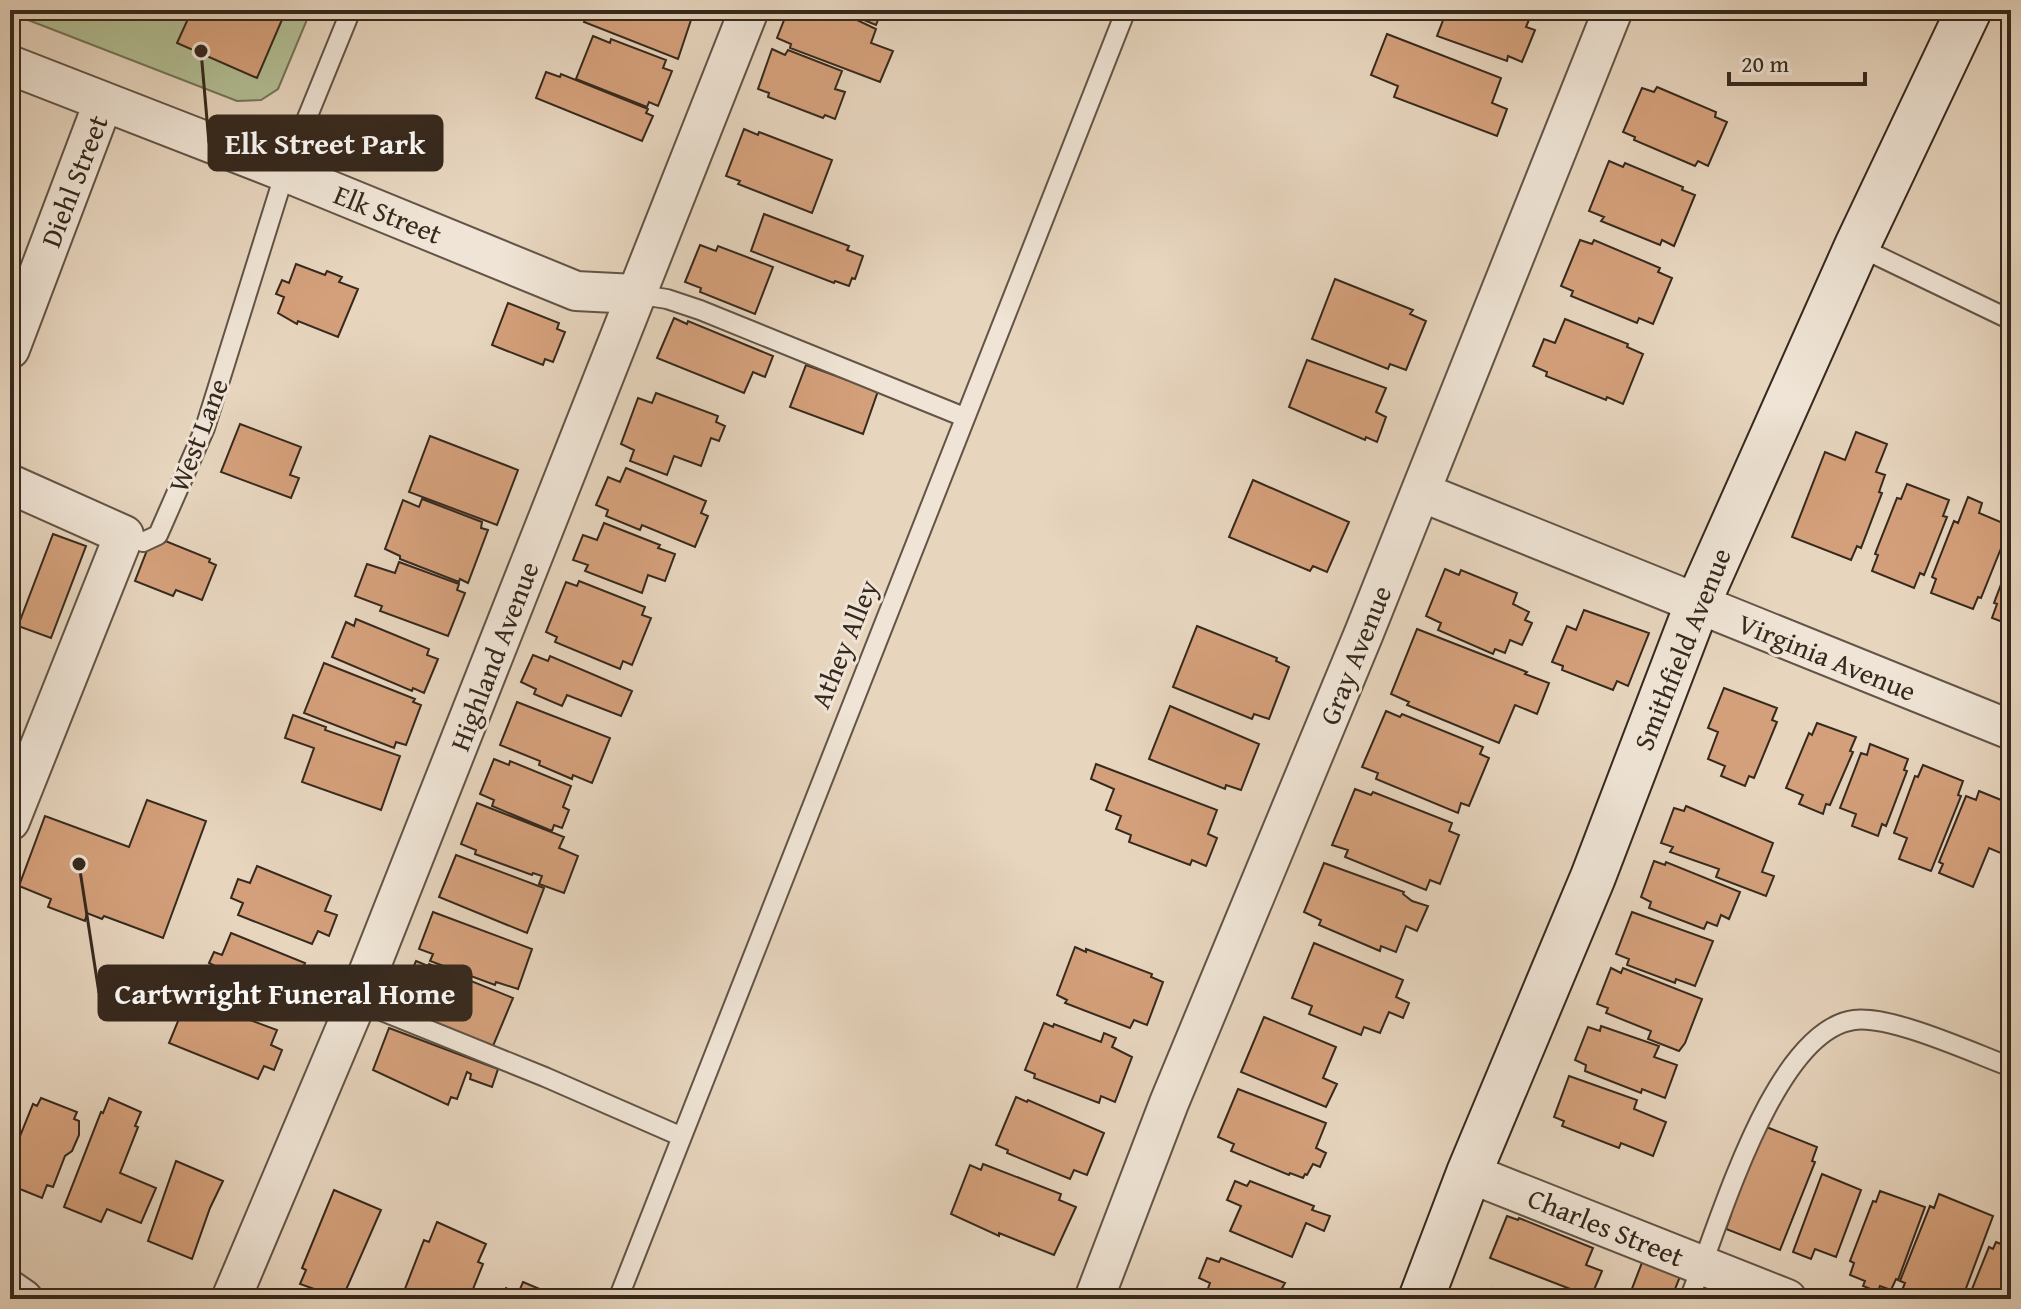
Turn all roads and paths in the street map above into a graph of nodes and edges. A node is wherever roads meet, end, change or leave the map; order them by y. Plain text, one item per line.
1 (351, 10) edge
2 (749, 10) edge
3 (1126, 10) edge
4 (1613, 10) edge
5 (1969, 10) edge
6 (10, 65) edge
7 (103, 103) junction
8 (285, 172) junction
9 (1857, 246) junction
10 (635, 294) junction
11 (2011, 320) edge
12 (10, 349) edge
13 (964, 417) junction
14 (10, 484) edge
15 (1421, 492) junction
16 (124, 535) junction
17 (1697, 605) junction
18 (2011, 730) edge
19 (10, 821) edge
20 (357, 1001) junction
21 (2011, 1067) edge
22 (680, 1136) junction
23 (1469, 1173) junction
24 (1696, 1282) edge
25 (10, 1290) edge
26 (23, 1299) edge
27 (231, 1299) edge
28 (618, 1299) edge
29 (1094, 1299) edge
30 (1421, 1299) edge
31 (1787, 1299) edge

1 - 8 lane, West Lane
2 - 10 street, Highland Avenue
3 - 13 lane, Athey Alley
4 - 15 street, Gray Avenue
5 - 9 street, Smithfield Avenue
6 - 7 street, Elk Street
7 - 8 street, Elk Street
7 - 12 street, Diehl Street
8 - 10 street, Elk Street
8 - 16 lane, West Lane
9 - 11 lane
9 - 17 street, Smithfield Avenue
10 - 13 lane
10 - 20 street, Highland Avenue
13 - 22 lane, Athey Alley
14 - 16 street
15 - 17 street, Virginia Avenue
15 - 29 street, Gray Avenue
16 - 19 street
17 - 18 street, Virginia Avenue
17 - 23 street, Smithfield Avenue
20 - 22 lane
20 - 27 street, Highland Avenue
21 - 24 lane
22 - 28 lane, Athey Alley
23 - 24 street, Charles Street
23 - 30 street, Smithfield Avenue
24 - 31 street, Charles Street
25 - 26 street

